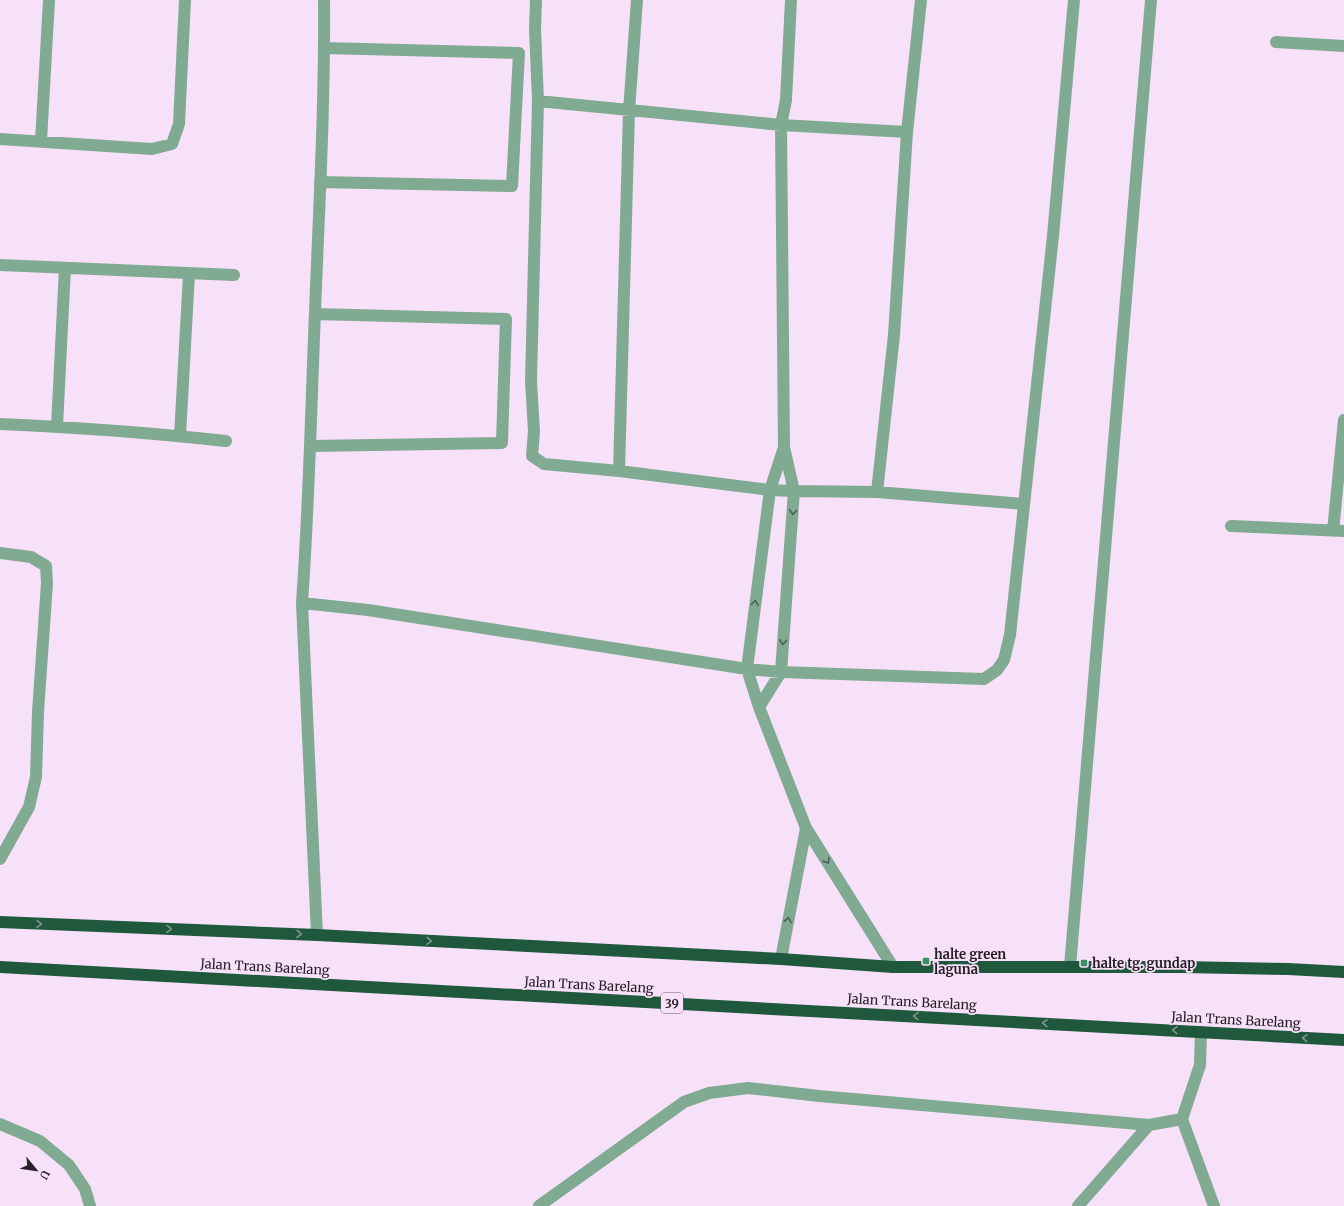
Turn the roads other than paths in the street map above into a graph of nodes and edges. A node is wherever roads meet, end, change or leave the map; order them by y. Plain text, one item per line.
1 (49, 0) edge
2 (185, 0) edge
3 (324, 0) edge
4 (536, 0) edge
5 (637, 0) edge
6 (791, 0) edge
7 (921, 0) edge
8 (1074, 0) edge
9 (1151, 0) edge
10 (1276, 42) dead end
11 (1344, 46) edge
12 (324, 48) junction
13 (538, 101) junction
14 (629, 111) junction
15 (781, 125) junction
16 (907, 132) junction
17 (0, 139) edge
18 (41, 141) junction
19 (320, 182) junction
20 (0, 265) edge
21 (65, 268) junction
22 (189, 274) junction
23 (234, 275) dead end
24 (315, 314) junction
25 (1344, 420) edge
26 (0, 424) edge
27 (57, 426) junction
28 (180, 436) junction
29 (226, 441) dead end
30 (310, 446) junction
31 (784, 447) junction
32 (619, 471) junction
33 (770, 490) junction
34 (794, 491) junction
35 (877, 492) junction
36 (1023, 504) junction
37 (1231, 526) dead end
38 (1339, 531) edge
39 (0, 553) edge
40 (302, 603) junction
41 (747, 670) junction
42 (781, 672) junction
43 (759, 708) junction
44 (806, 828) junction
45 (0, 859) edge
46 (0, 922) edge
47 (317, 935) junction
48 (781, 959) junction
49 (0, 967) edge
50 (893, 967) junction
51 (1070, 968) junction
52 (1344, 972) edge
53 (1201, 1032) junction
54 (1344, 1040) edge
55 (1182, 1119) junction
56 (0, 1124) edge
57 (1149, 1125) junction
58 (90, 1206) edge
59 (539, 1206) edge
60 (1078, 1206) edge
61 (1214, 1206) edge

1 - 18 street
2 - 18 street
3 - 12 street
4 - 13 street
5 - 14 street
6 - 15 street
7 - 16 street
8 - 36 street
9 - 51 street
10 - 11 street
12 - 19 street
12 - 19 street
13 - 14 street
13 - 32 street
14 - 15 street
14 - 32 street
15 - 16 street
15 - 31 street
16 - 35 street
17 - 18 street
19 - 24 street
20 - 21 street
21 - 22 street
21 - 27 street
22 - 23 street
22 - 28 street
24 - 30 street
24 - 30 street
25 - 38 street
26 - 27 street
27 - 28 street
28 - 29 street
30 - 40 street
31 - 33 street
31 - 34 street
32 - 33 street
33 - 34 street
41 -> 33 street
34 - 35 street
34 -> 42 street
35 - 36 street
36 - 42 street
37 - 38 street
39 - 45 street
40 - 41 street
40 - 47 street
41 - 42 street
41 - 43 street
42 - 43 street
43 - 44 street
48 -> 44 street
44 -> 50 street
46 -> 47 highway
47 -> 48 highway
48 - 50 highway
53 -> 49 highway, Jalan Trans Barelang / 39
50 - 51 highway
51 - 52 highway
54 -> 53 highway, Jalan Trans Barelang / 39
53 - 55 street
55 - 57 street
55 - 61 street
56 - 58 street
57 - 59 street
57 - 60 street

